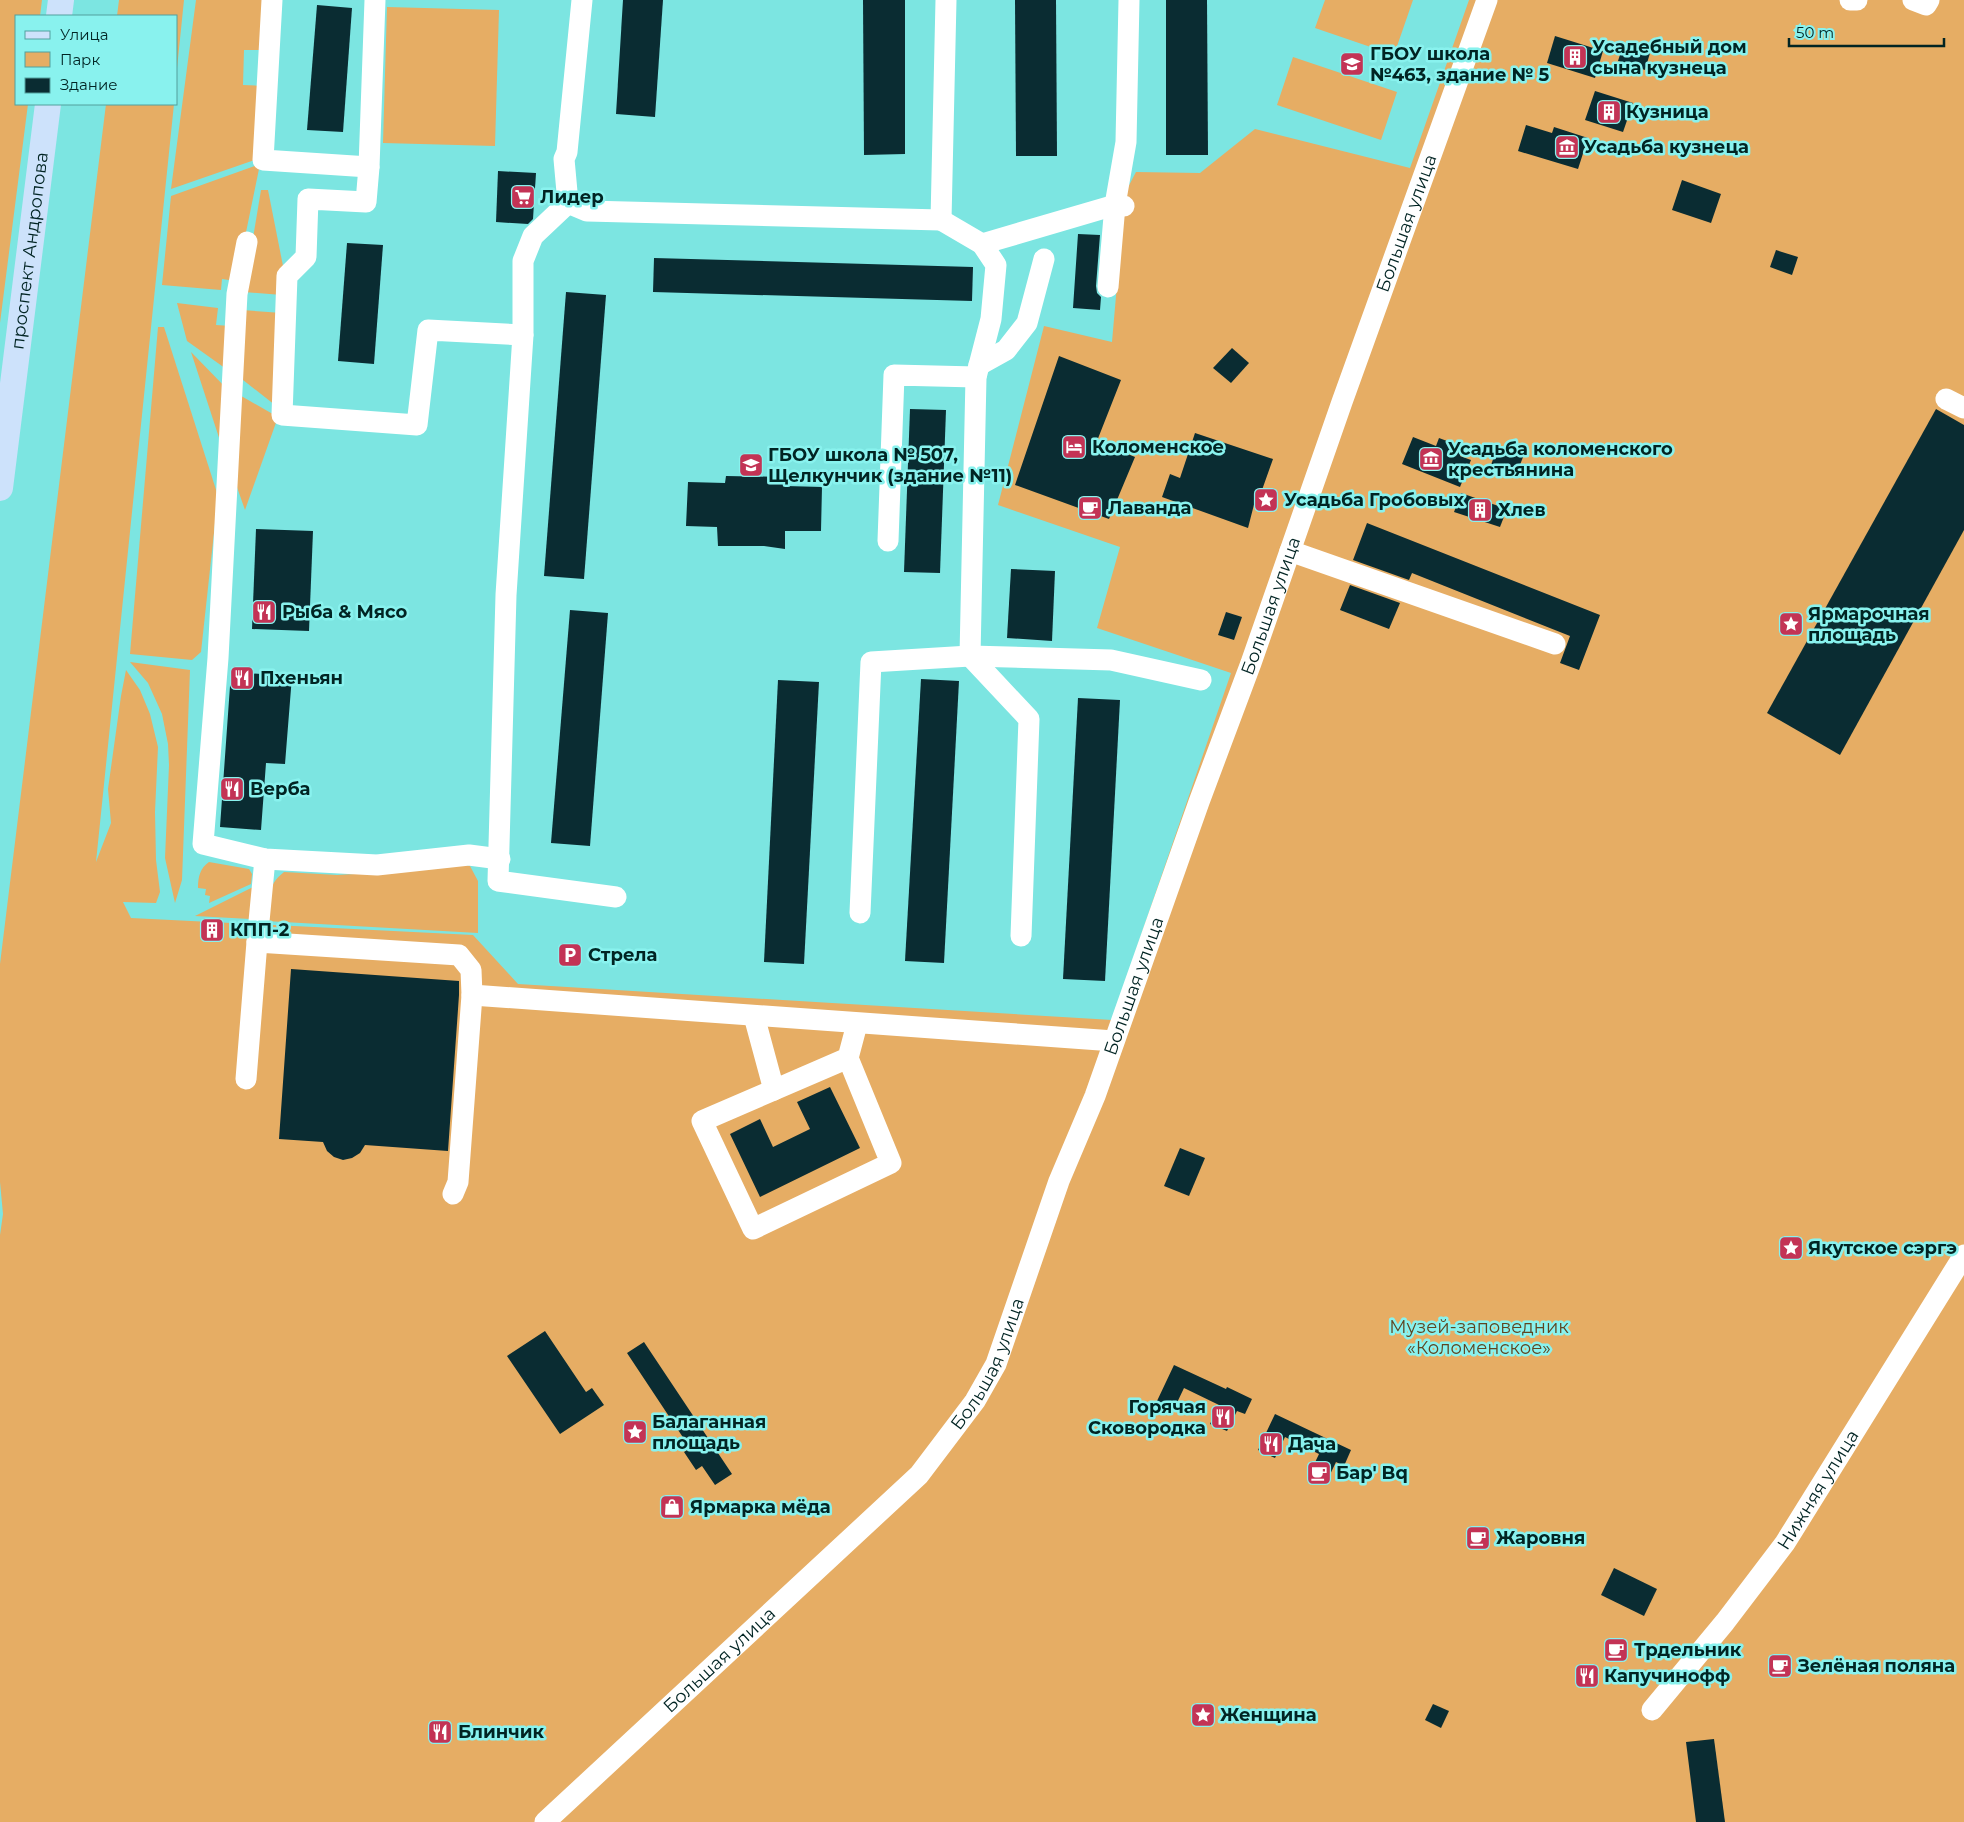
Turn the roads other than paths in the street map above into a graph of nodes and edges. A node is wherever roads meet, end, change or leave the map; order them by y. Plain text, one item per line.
1 (61, 0) edge
2 (272, 0) edge
3 (375, 0) edge
4 (582, 0) edge
5 (946, 0) edge
6 (1129, 0) edge
7 (1487, 0) edge
8 (1850, 0) edge
9 (1857, 0) edge
10 (1913, 0) edge
11 (1929, 0) edge
12 (59, 15) edge
13 (48, 105) edge
14 (369, 166) junction
15 (568, 203) junction
16 (1120, 205) junction
17 (941, 220) junction
18 (247, 242) dead end
19 (982, 244) junction
20 (1044, 259) dead end
21 (1108, 287) dead end
22 (523, 335) junction
23 (978, 371) junction
24 (0, 488) edge
25 (888, 541) dead end
26 (1290, 551) junction
27 (1555, 644) dead end
28 (970, 656) junction
29 (1200, 680) dead end
30 (265, 858) junction
31 (500, 859) junction
32 (616, 897) dead end
33 (860, 913) dead end
34 (1021, 936) dead end
35 (257, 942) junction
36 (472, 995) junction
37 (754, 1016) junction
38 (857, 1024) junction
39 (1114, 1041) junction
40 (848, 1058) junction
41 (246, 1079) dead end
42 (774, 1090) junction
43 (453, 1194) dead end
44 (1964, 1254) edge
45 (1652, 1710) dead end
46 (545, 1822) edge

1 - 12 main road
2 - 14 street
3 - 14 street
4 - 15 street
5 - 17 street
6 - 16 street
7 - 26 street, Большая улица
8 - 9 street
10 - 11 street
13 - 24 main road, проспект Андропова
14 - 22 street
15 - 17 street
15 - 22 street
16 - 19 street
16 - 21 street
17 - 19 street
18 - 30 street
19 - 23 street
20 - 23 street
22 - 31 street
23 - 25 street
23 - 28 street
26 - 27 street
26 - 39 street, Большая улица
28 - 29 street
28 - 33 street
28 - 34 street
30 - 31 street
30 - 35 street
31 - 32 street
35 - 36 street
35 - 41 street
36 - 37 street
36 - 43 street
37 - 38 street
37 - 42 street
38 - 39 street
38 - 40 street
39 - 46 street, Большая улица
40 - 42 street
40 - 42 street
44 - 45 street, Нижняя улица

